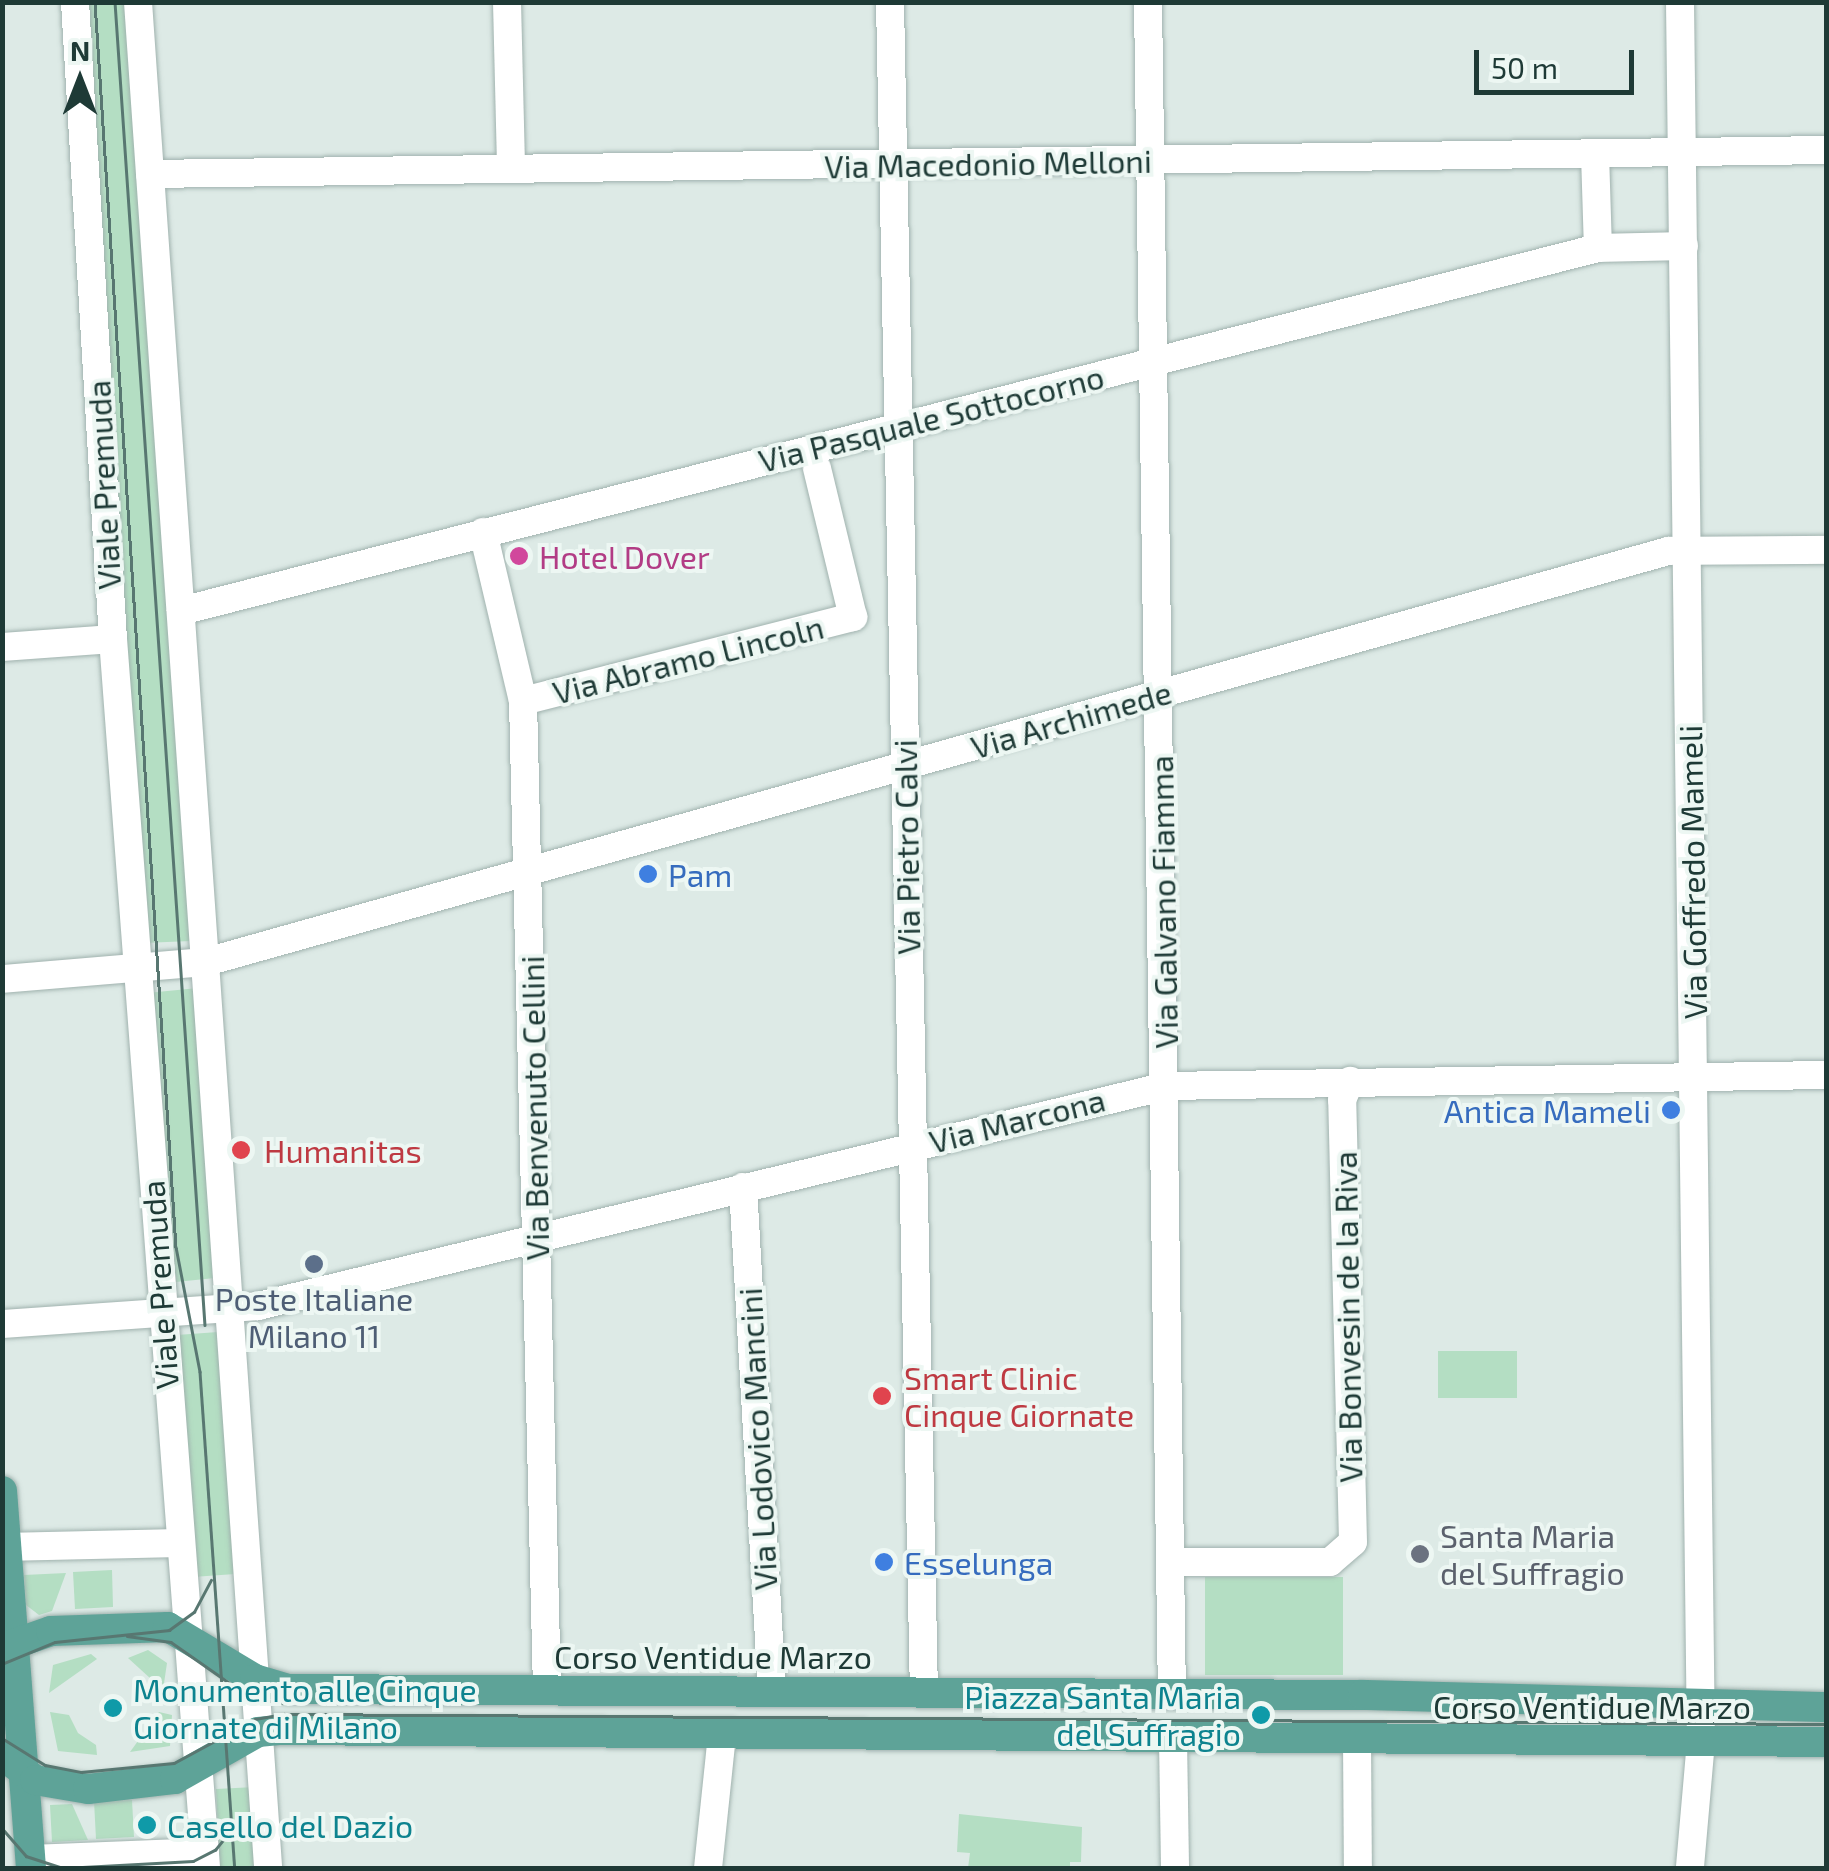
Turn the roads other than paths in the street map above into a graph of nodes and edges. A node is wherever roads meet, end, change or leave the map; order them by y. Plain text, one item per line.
1 (75, 2) edge
2 (138, 2) edge
3 (506, 2) edge
4 (890, 2) edge
5 (1148, 2) edge
6 (1680, 2) edge
7 (1826, 150) edge
8 (1683, 152) junction
9 (1596, 154) junction
10 (1152, 161) junction
11 (894, 164) junction
12 (511, 169) junction
13 (150, 174) junction
14 (1684, 246) junction
15 (1598, 248) junction
16 (1153, 362) junction
17 (898, 426) junction
18 (817, 468) dead end
19 (483, 532) junction
20 (1687, 550) junction
21 (1826, 550) edge
22 (181, 611) junction
23 (112, 639) junction
24 (2, 647) edge
25 (1158, 694) junction
26 (523, 701) junction
27 (904, 766) junction
28 (528, 871) junction
29 (206, 962) junction
30 (136, 968) junction
31 (2, 980) edge
32 (1826, 1075) edge
33 (1695, 1076) junction
34 (1350, 1081) junction
35 (1166, 1086) junction
36 (913, 1147) junction
37 (743, 1187) junction
38 (538, 1240) junction
39 (226, 1308) junction
40 (161, 1313) junction
41 (2, 1324) edge
42 (2, 1491) edge
43 (177, 1543) junction
44 (4, 1552) edge
45 (1172, 1562) junction
46 (186, 1636) junction
47 (8, 1645) edge
48 (254, 1678) junction
49 (547, 1690) junction
50 (772, 1691) junction
51 (924, 1692) junction
52 (1172, 1693) junction
53 (1700, 1706) junction
54 (1826, 1706) edge
55 (258, 1732) junction
56 (722, 1734) junction
57 (1173, 1738) junction
58 (1357, 1740) junction
59 (1701, 1741) junction
60 (1826, 1742) edge
61 (13, 1765) edge
62 (198, 1770) junction
63 (206, 1860) edge
64 (268, 1861) edge
65 (29, 1865) edge
66 (708, 1868) edge
67 (1175, 1868) edge
68 (1358, 1868) edge
69 (1690, 1868) edge

1 - 23 street, Viale Premuda
2 - 13 street, Viale Premuda
3 - 12 street
4 - 11 street, Via Pietro Calvi
5 - 10 street, Via Galvano Fiamma
6 - 8 street, Via Goffredo Mameli
7 - 8 street, Via Macedonio Melloni
8 - 9 street, Via Macedonio Melloni
8 - 14 street, Via Goffredo Mameli
9 - 10 street, Via Macedonio Melloni
9 - 15 street
10 - 11 street, Via Macedonio Melloni
10 - 16 street, Via Galvano Fiamma
11 - 12 street, Via Macedonio Melloni
11 - 17 street, Via Pietro Calvi
12 - 13 street, Via Macedonio Melloni
13 - 22 street, Viale Premuda
14 - 15 street, Via Pasquale Sottocorno
14 - 20 street, Via Goffredo Mameli
15 - 16 street, Via Pasquale Sottocorno
16 - 17 street, Via Pasquale Sottocorno
16 - 25 street, Via Galvano Fiamma
17 - 19 street, Via Pasquale Sottocorno
17 - 27 street, Via Pietro Calvi
18 - 26 street, Via Abramo Lincoln
19 - 22 street, Via Pasquale Sottocorno
19 - 26 street, Via Benvenuto Cellini
20 - 21 street, Via Archimede
20 - 25 street, Via Archimede
20 - 33 street, Via Goffredo Mameli
22 - 29 street, Viale Premuda
23 - 24 street
23 - 30 street, Viale Premuda
25 - 27 street, Via Archimede
25 - 35 street, Via Galvano Fiamma
26 - 28 street, Via Benvenuto Cellini
27 - 28 street, Via Archimede
27 - 36 street, Via Pietro Calvi
28 - 29 street, Via Archimede
28 - 38 street, Via Benvenuto Cellini
29 - 30 street
29 - 39 street, Viale Premuda
30 - 31 street
30 - 40 street, Viale Premuda
32 - 33 street, Via Marcona
33 - 34 street, Via Marcona
33 - 53 street, Via Goffredo Mameli
34 - 35 street, Via Marcona
34 - 45 street, Via Bonvesin de la Riva
35 - 36 street, Via Marcona
35 - 45 street, Via Galvano Fiamma
36 - 37 street, Via Marcona
36 - 51 street, Via Pietro Calvi
37 - 38 street, Via Marcona
37 - 50 street, Via Lodovico Mancini
38 - 39 street, Via Marcona
38 - 49 street, Via Benvenuto Cellini
39 - 40 street, Via Marcona
39 - 48 street, Viale Premuda
40 - 41 street, Via Marcona
40 - 43 street, Viale Premuda
42 - 44 main road
43 - 44 street
43 - 46 street, Viale Premuda
44 - 47 main road
45 - 52 street
46 - 47 main road
46 - 48 main road, Corso Ventidue Marzo
46 - 62 street
47 - 61 main road
48 - 49 main road, Corso Ventidue Marzo
48 - 55 street, Viale Premuda
49 - 50 main road, Corso Ventidue Marzo
50 - 51 main road, Corso Ventidue Marzo
51 - 52 main road, Corso Ventidue Marzo
52 - 53 main road, Corso Ventidue Marzo
52 - 57 main road
53 - 54 main road, Corso Ventidue Marzo
53 - 59 street, Via Goffredo Mameli
55 - 56 main road
55 - 62 main road
55 - 64 street, Viale Premuda
56 - 57 main road
56 - 66 street
57 - 58 main road
57 - 67 street
58 - 59 main road, Corso Ventidue Marzo
58 - 68 street
59 - 60 main road, Corso Ventidue Marzo
59 - 69 street, Via Goffredo Mameli
61 - 62 main road
61 - 65 main road
62 - 63 street
63 - 65 street

